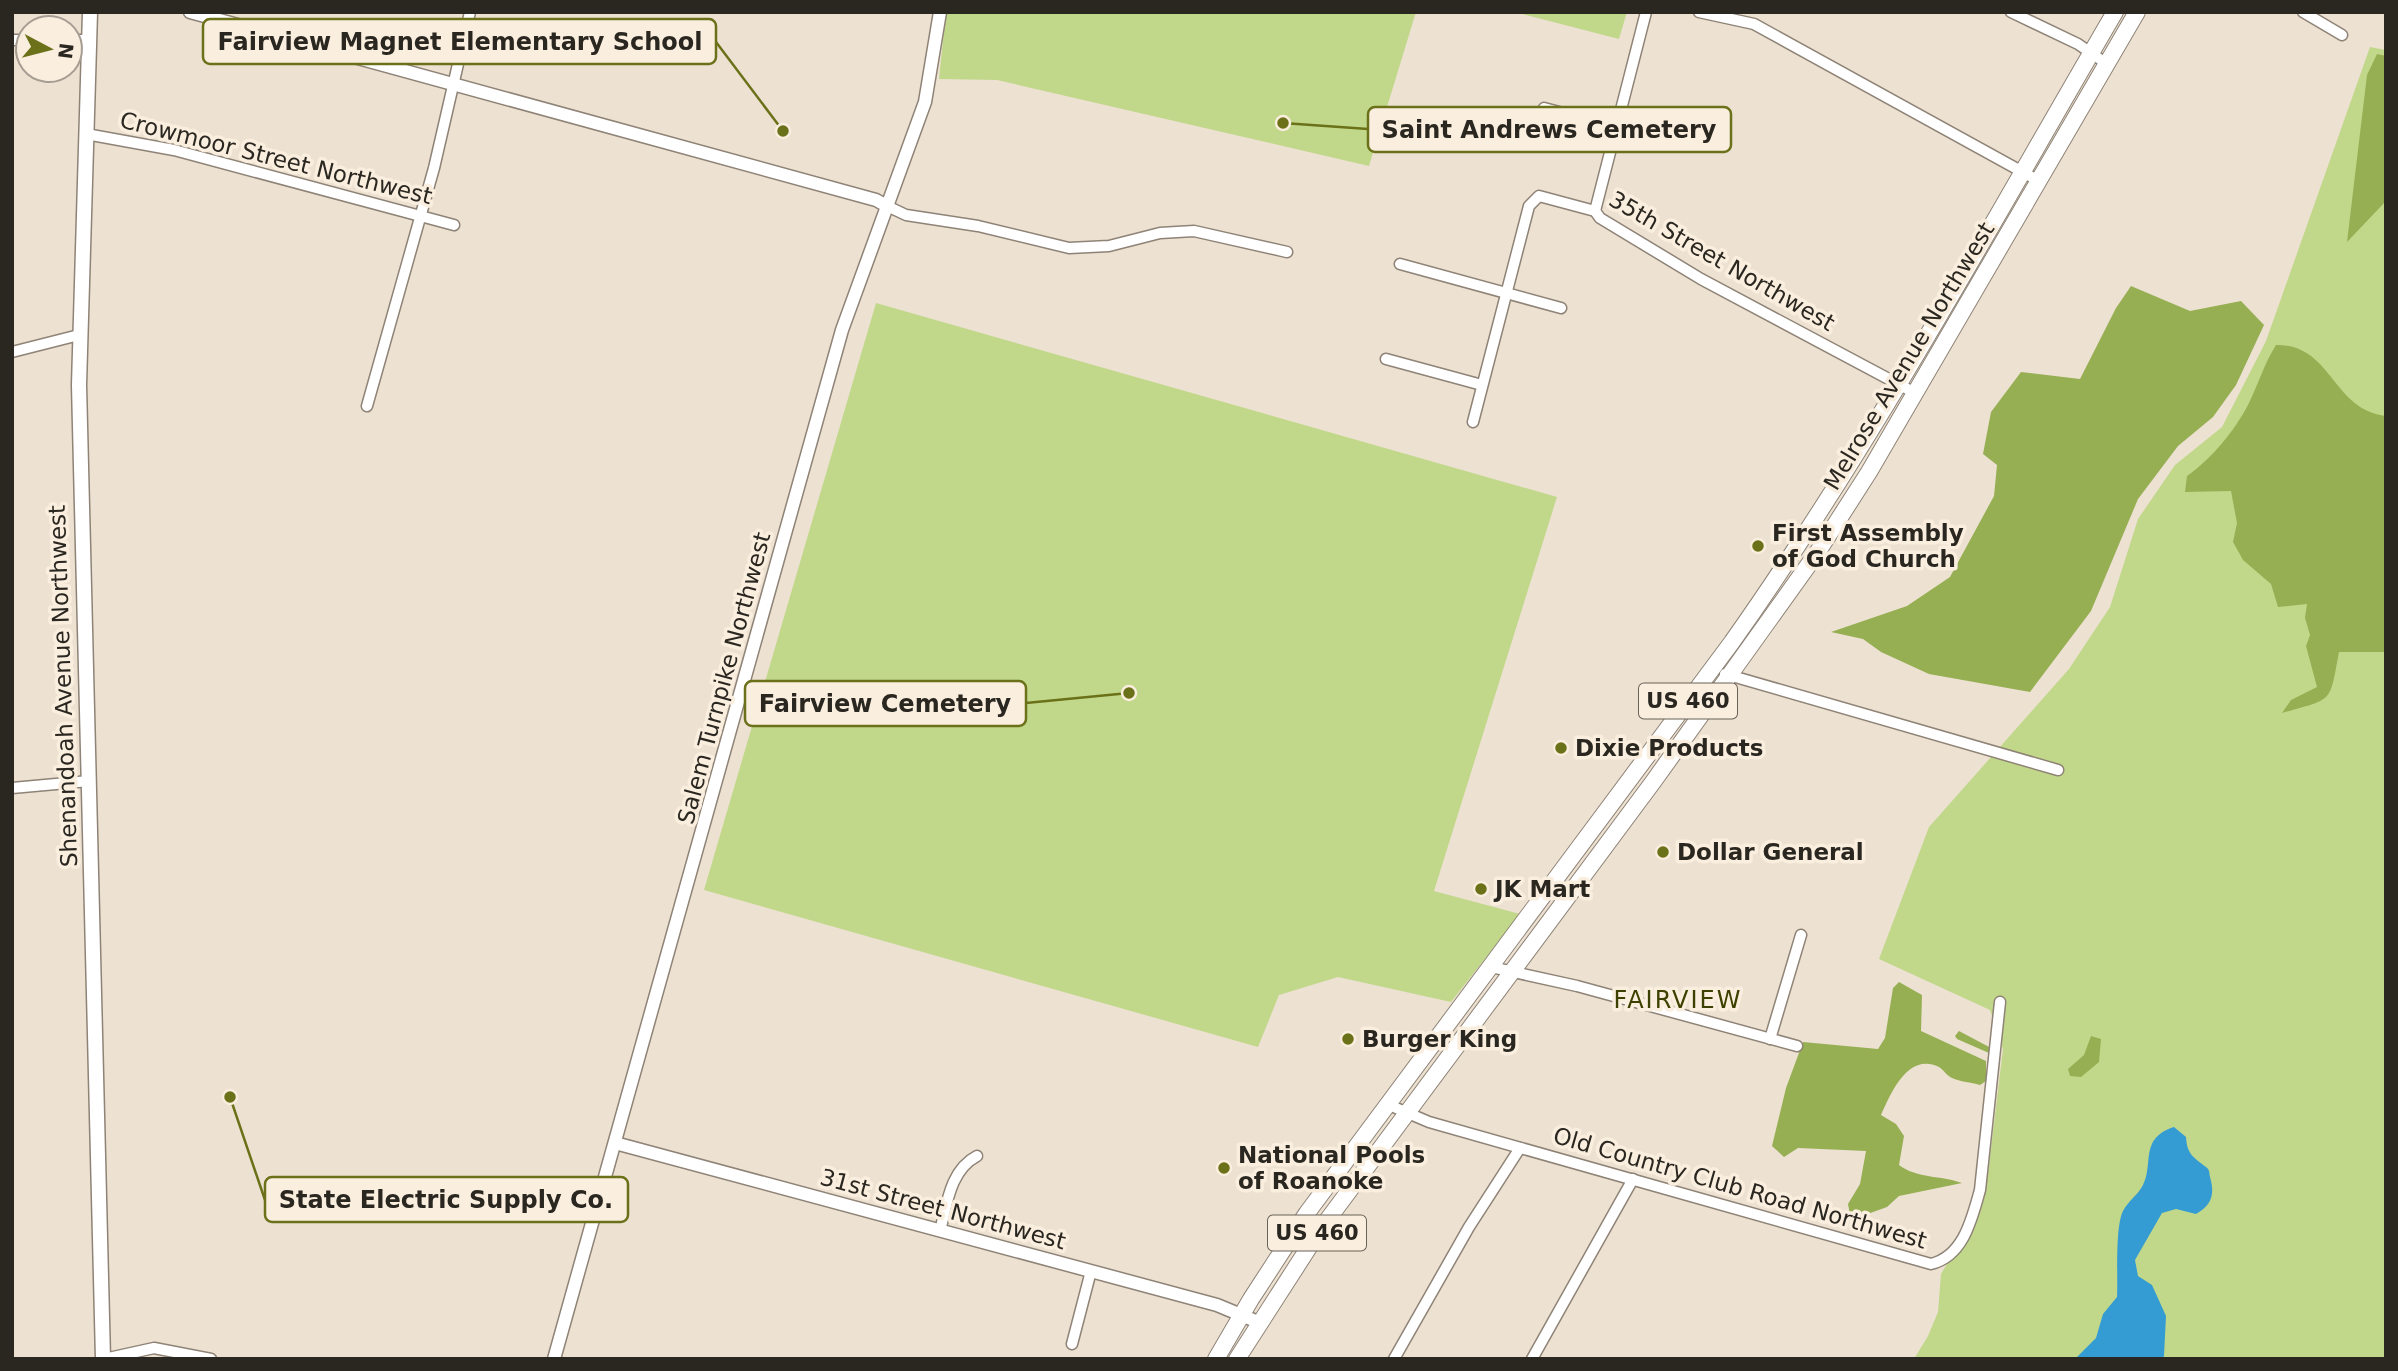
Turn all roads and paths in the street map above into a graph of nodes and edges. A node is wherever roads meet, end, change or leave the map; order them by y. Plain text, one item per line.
1 (90, 12) edge
2 (190, 12) edge
3 (470, 12) edge
4 (940, 12) edge
5 (1646, 12) edge
6 (1699, 12) edge
7 (2011, 12) edge
8 (2115, 12) edge
9 (2137, 12) edge
10 (2303, 12) edge
11 (2342, 35) dead end
12 (84, 40) edge
13 (89, 40) junction
14 (2091, 52) junction
15 (2107, 64) junction
16 (454, 84) junction
17 (1544, 108) dead end
18 (1616, 127) junction
19 (86, 134) junction
20 (2022, 171) junction
21 (2039, 181) junction
22 (887, 206) junction
23 (1595, 211) junction
24 (420, 216) junction
25 (454, 225) dead end
26 (1287, 252) dead end
27 (1400, 264) dead end
28 (1506, 293) junction
29 (1561, 308) dead end
30 (79, 335) junction
31 (12, 352) edge
32 (1386, 359) dead end
33 (1898, 384) junction
34 (1482, 385) junction
35 (1915, 393) junction
36 (368, 406) dead end
37 (1473, 422) dead end
38 (1713, 668) junction
39 (1730, 677) junction
40 (2058, 770) dead end
41 (89, 781) junction
42 (12, 788) edge
43 (1801, 935) dead end
44 (1491, 967) junction
45 (1512, 971) junction
46 (2000, 1002) dead end
47 (1770, 1039) junction
48 (1797, 1046) dead end
49 (1389, 1105) junction
50 (1406, 1113) junction
51 (615, 1143) junction
52 (1520, 1148) junction
53 (977, 1156) dead end
54 (1633, 1179) junction
55 (940, 1231) junction
56 (1091, 1271) junction
57 (1242, 1314) junction
58 (1258, 1322) junction
59 (1072, 1344) dead end
60 (104, 1359) edge
61 (211, 1359) edge
62 (554, 1359) edge
63 (1216, 1359) edge
64 (1237, 1359) edge
65 (1394, 1359) edge
66 (1532, 1359) edge

1 - 13 main road, Shenandoah Avenue Northwest
2 - 16 street
3 - 16 street
4 - 22 street, Salem Turnpike Northwest
5 - 18 street
6 - 20 street
7 - 14 street
8 - 14 main road, Melrose Avenue Northwest / US 460
9 - 15 main road, Melrose Avenue Northwest / US 460
10 - 11 street
12 - 13 street
13 - 19 main road, Shenandoah Avenue Northwest
14 - 15 street
14 - 20 main road, Melrose Avenue Northwest / US 460
15 - 21 main road, Melrose Avenue Northwest / US 460
16 - 22 street
16 - 24 street
17 - 18 street
18 - 23 street
19 - 24 street, Crowmoor Street Northwest
19 - 30 main road, Shenandoah Avenue Northwest
20 - 21 street
20 - 33 main road, Melrose Avenue Northwest / US 460
21 - 35 main road, Melrose Avenue Northwest / US 460
22 - 26 street
22 - 51 street, Salem Turnpike Northwest
23 - 28 street, 35th Street Northwest
23 - 33 street, 35th Street Northwest
24 - 25 street, Crowmoor Street Northwest
24 - 36 street
27 - 28 street
28 - 29 street
28 - 34 street
30 - 31 street
30 - 41 main road, Shenandoah Avenue Northwest
32 - 34 street
33 - 35 street, 35th Street Northwest
33 - 38 main road, Melrose Avenue Northwest / US 460
34 - 37 street
35 - 39 main road, Melrose Avenue Northwest / US 460
38 - 39 street
38 - 44 main road, Melrose Avenue Northwest / US 460
39 - 40 street
39 - 45 main road, Melrose Avenue Northwest / US 460
41 - 42 street
41 - 60 main road, Shenandoah Avenue Northwest
43 - 47 street
44 - 45 street
44 - 49 main road, Melrose Avenue Northwest / US 460
45 - 47 street
45 - 50 main road, Melrose Avenue Northwest / US 460
46 - 54 street, Old Country Club Road Northwest
47 - 48 street
49 - 50 street, Old Country Club Road Northwest
49 - 57 main road, Melrose Avenue Northwest / US 460
50 - 52 street, Old Country Club Road Northwest
50 - 58 main road, Melrose Avenue Northwest / US 460
51 - 55 street, 31st Street Northwest
51 - 62 street, Salem Turnpike Northwest
52 - 54 street, Old Country Club Road Northwest
52 - 65 street
53 - 55 street
54 - 66 street
55 - 56 street, 31st Street Northwest
56 - 57 street, 31st Street Northwest
56 - 59 street
57 - 58 street, 31st Street Northwest
57 - 63 main road, Melrose Avenue Northwest / US 460
58 - 64 main road, Melrose Avenue Northwest / US 460
60 - 61 street

